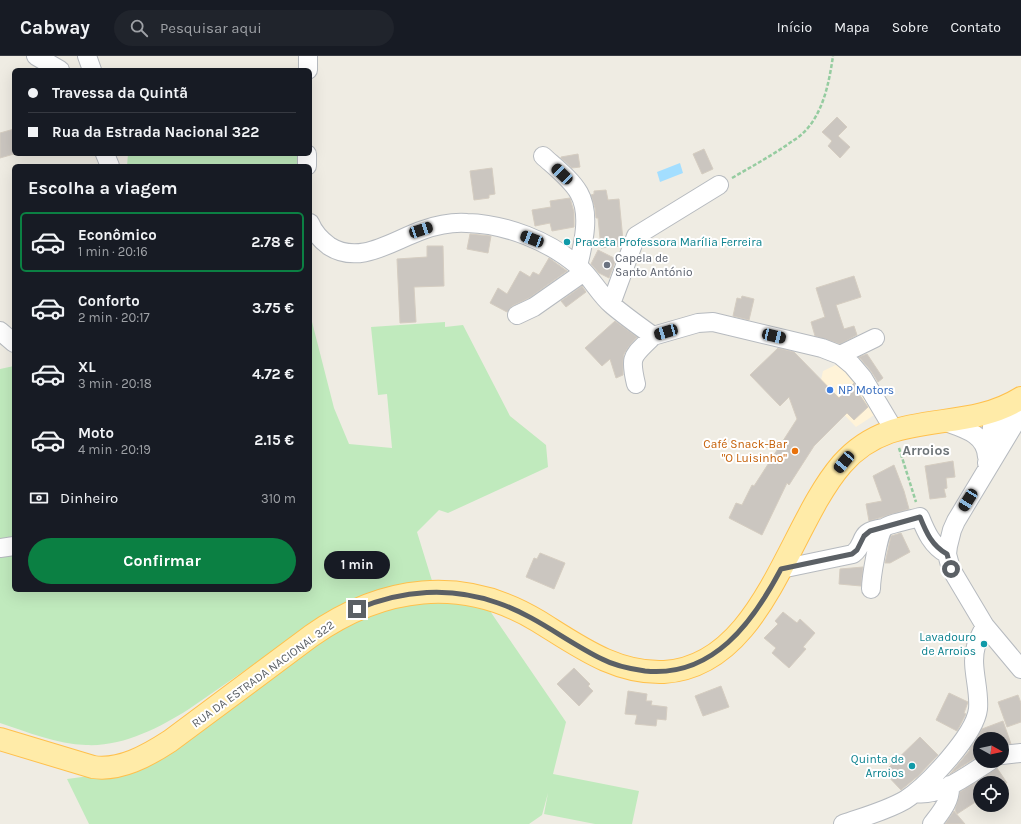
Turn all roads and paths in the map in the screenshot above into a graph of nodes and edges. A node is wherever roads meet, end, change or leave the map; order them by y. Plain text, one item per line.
1 (36, 56) edge
2 (87, 56) edge
3 (833, 56) edge
4 (57, 68) edge
5 (91, 68) edge
6 (543, 156) dead end
7 (719, 185) joint
8 (312, 227) edge
9 (581, 269) junction
10 (611, 304) junction
11 (516, 315) dead end
12 (0, 331) edge
13 (653, 336) junction
14 (876, 338) dead end
15 (12, 341) edge
16 (840, 355) junction
17 (636, 384) dead end
18 (1021, 398) edge
19 (993, 412) junction
20 (1021, 413) edge
21 (943, 421) junction
22 (894, 430) junction
23 (1000, 448) junction
24 (984, 471) junction
25 (920, 517) junction
26 (884, 528) junction
27 (12, 546) edge
28 (0, 548) edge
29 (947, 554) junction
30 (781, 569) junction
31 (871, 589) dead end
32 (985, 626) junction
33 (1021, 669) edge
34 (0, 739) edge
35 (1021, 753) edge
36 (1009, 754) edge
37 (978, 768) edge
38 (950, 785) junction
39 (915, 792) junction
40 (842, 824) edge
41 (932, 824) edge

1 - 4 street
2 - 5 street
3 - 7 path
6 - 9 street
7 - 10 street
8 - 9 street
9 - 10 street
9 - 11 street
10 - 13 street
12 - 15 street
13 - 16 street
13 - 17 street
14 - 16 street
16 - 22 street
18 - 19 main road, RUA DA ESTRADA NACIONAL 322
19 - 21 main road, RUA DA ESTRADA NACIONAL 322
19 - 23 street
19 - 24 street
20 - 23 street
21 - 22 main road, RUA DA ESTRADA NACIONAL 322
21 - 24 street
22 - 25 path
22 - 30 main road, RUA DA ESTRADA NACIONAL 322
23 - 24 street
24 - 29 street
25 - 26 street
25 - 29 street
26 - 30 street
26 - 31 street
27 - 28 street
29 - 32 street
30 - 34 main road, RUA DA ESTRADA NACIONAL 322
32 - 33 street
32 - 39 street
35 - 36 street
37 - 38 street
38 - 39 street
38 - 41 street
39 - 40 street

